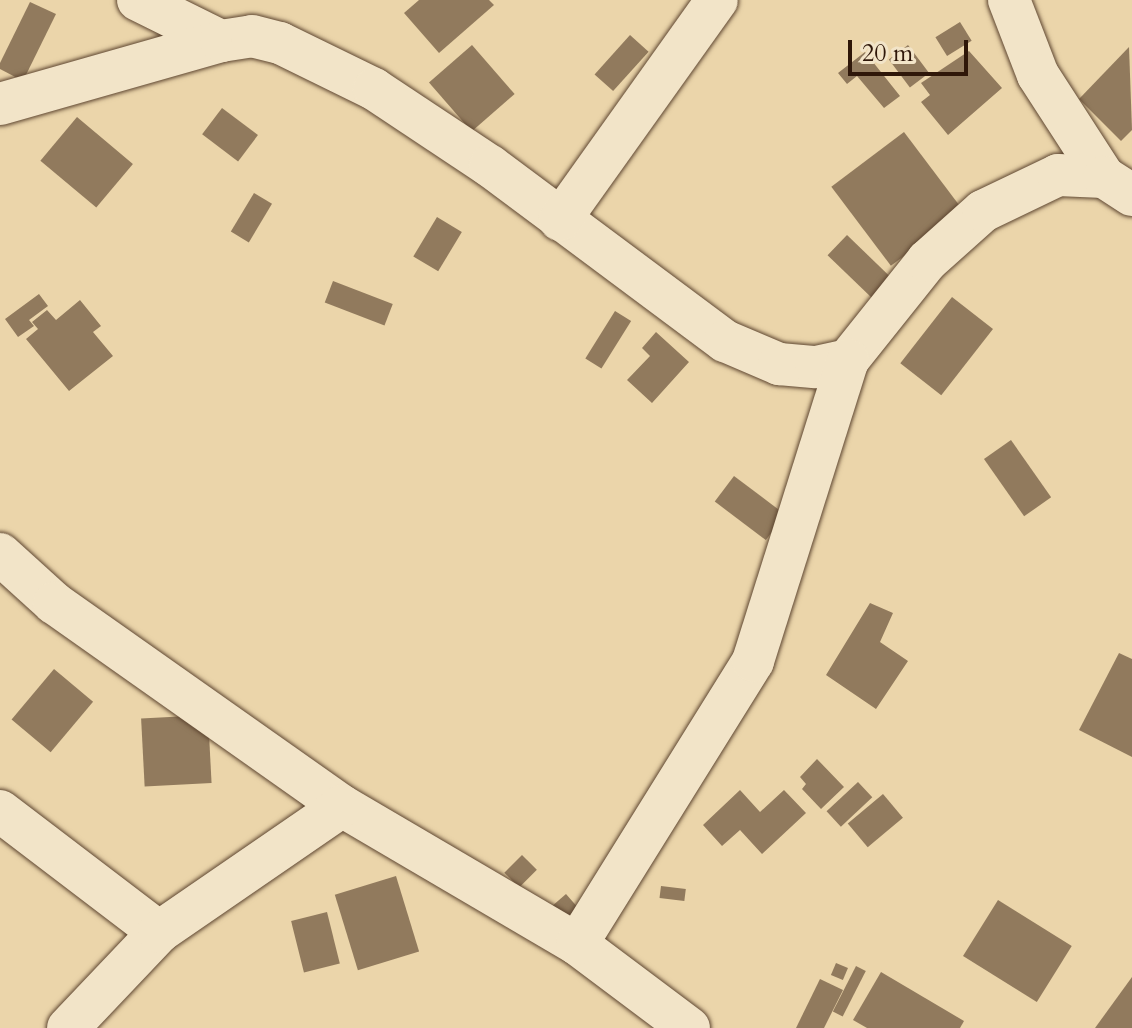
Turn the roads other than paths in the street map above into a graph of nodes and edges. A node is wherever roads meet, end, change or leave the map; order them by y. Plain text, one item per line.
1 (138, 0) edge
2 (717, 0) edge
3 (1009, 0) edge
4 (221, 41) junction
5 (0, 104) edge
6 (1118, 186) edge
7 (560, 220) junction
8 (848, 360) junction
9 (0, 554) edge
10 (342, 806) junction
11 (0, 811) edge
12 (159, 932) junction
13 (577, 944) junction
14 (68, 1028) edge
15 (689, 1028) edge

1 - 4 street
2 - 7 street
3 - 6 street
4 - 5 street
4 - 7 street
6 - 8 street
7 - 8 street
8 - 13 street
9 - 10 street
10 - 12 street
10 - 13 street
11 - 12 street
12 - 14 street
13 - 15 street

